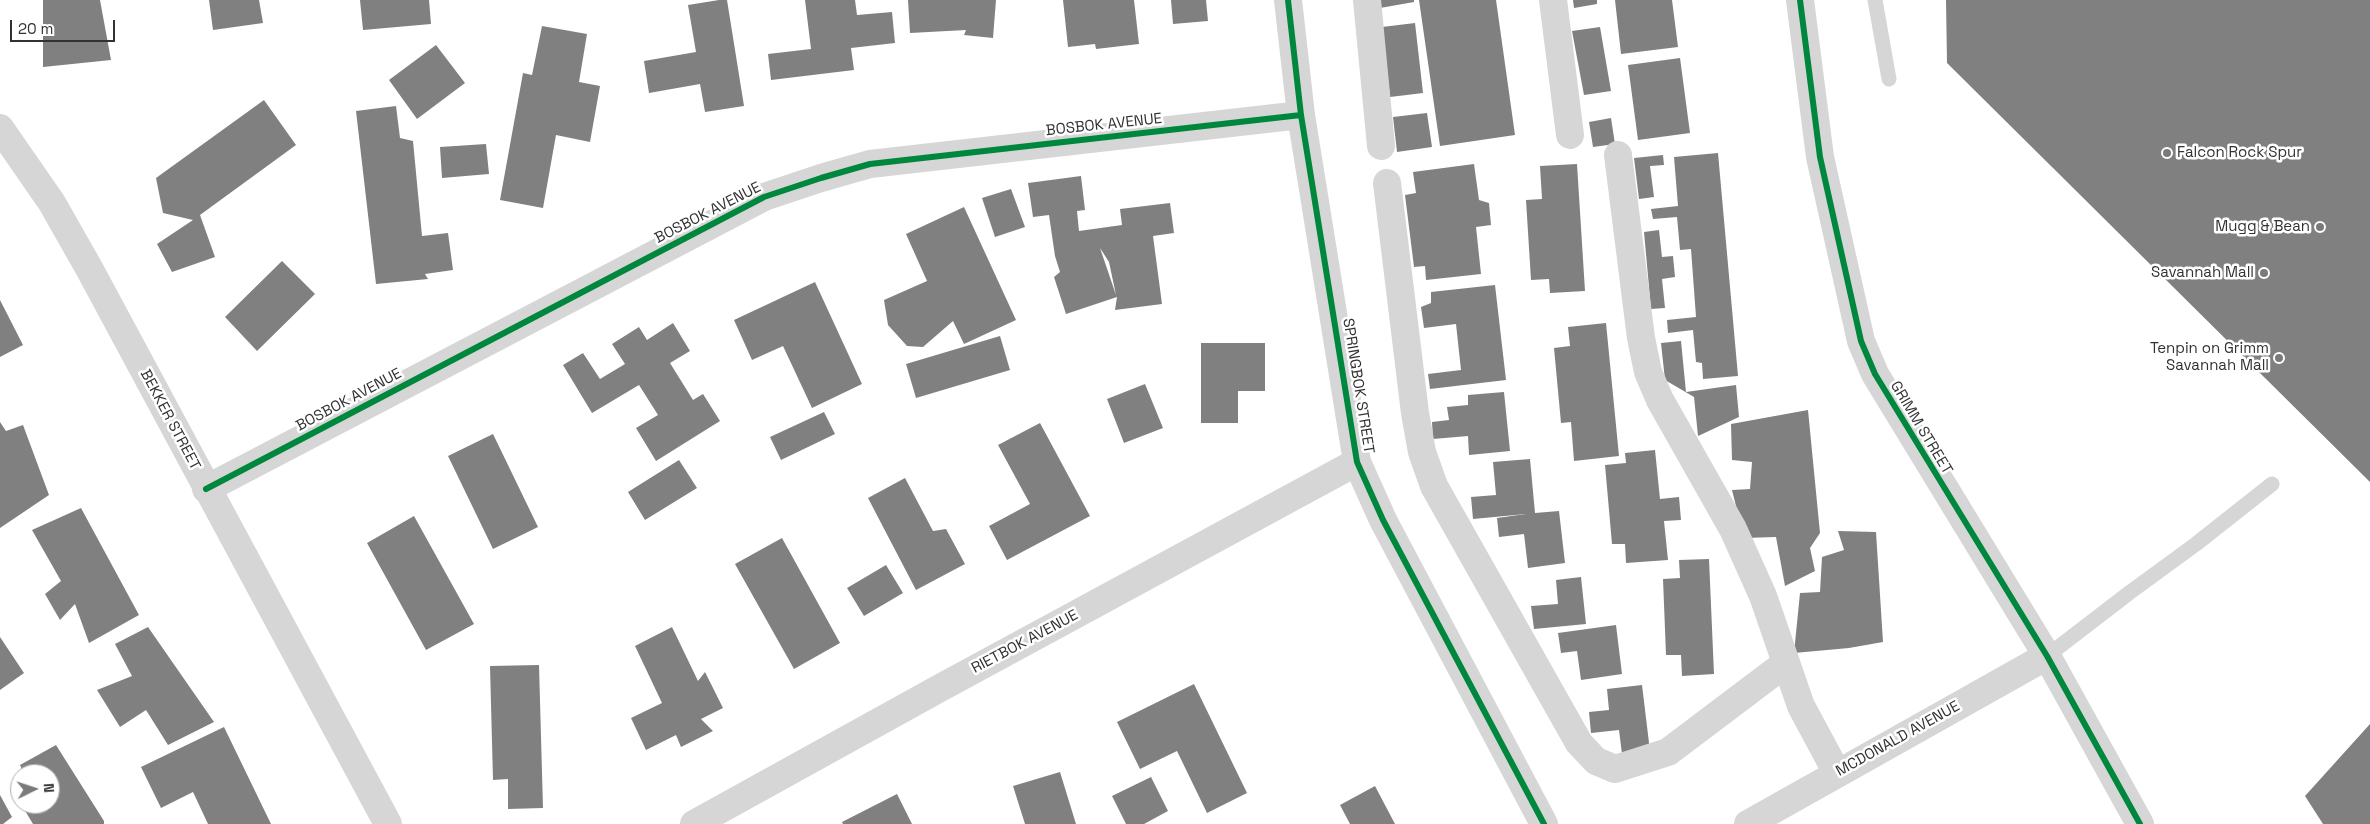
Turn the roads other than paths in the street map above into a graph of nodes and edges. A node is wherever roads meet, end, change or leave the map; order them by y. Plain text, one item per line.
1 (1288, 0) edge
2 (1367, 0) edge
3 (1553, 0) edge
4 (1800, 0) edge
5 (1875, 0) edge
6 (1889, 79) dead end
7 (1301, 116) junction
8 (0, 128) edge
9 (1570, 135) dead end
10 (1381, 146) dead end
11 (1618, 154) dead end
12 (1387, 183) dead end
13 (1357, 462) junction
14 (2272, 484) dead end
15 (206, 489) junction
16 (2047, 656) junction
17 (1786, 663) junction
18 (1837, 773) junction
19 (388, 824) edge
20 (694, 824) edge
21 (1544, 824) edge
22 (1748, 824) edge
23 (2140, 824) edge

1 - 7 street, SPRINGBOK STREET
2 - 10 street
3 - 9 street
4 - 16 street, GRIMM STREET
5 - 6 lane
7 - 13 street, SPRINGBOK STREET
7 - 15 street, BOSBOK AVENUE
8 - 15 street, BEKKER STREET
11 - 17 street
12 - 17 street
13 - 20 street, RIETBOK AVENUE
13 - 21 street, SPRINGBOK STREET
14 - 16 lane
15 - 19 street, BEKKER STREET
16 - 18 street, MCDONALD AVENUE
16 - 23 street, GRIMM STREET
17 - 18 street
18 - 22 street, MCDONALD AVENUE

